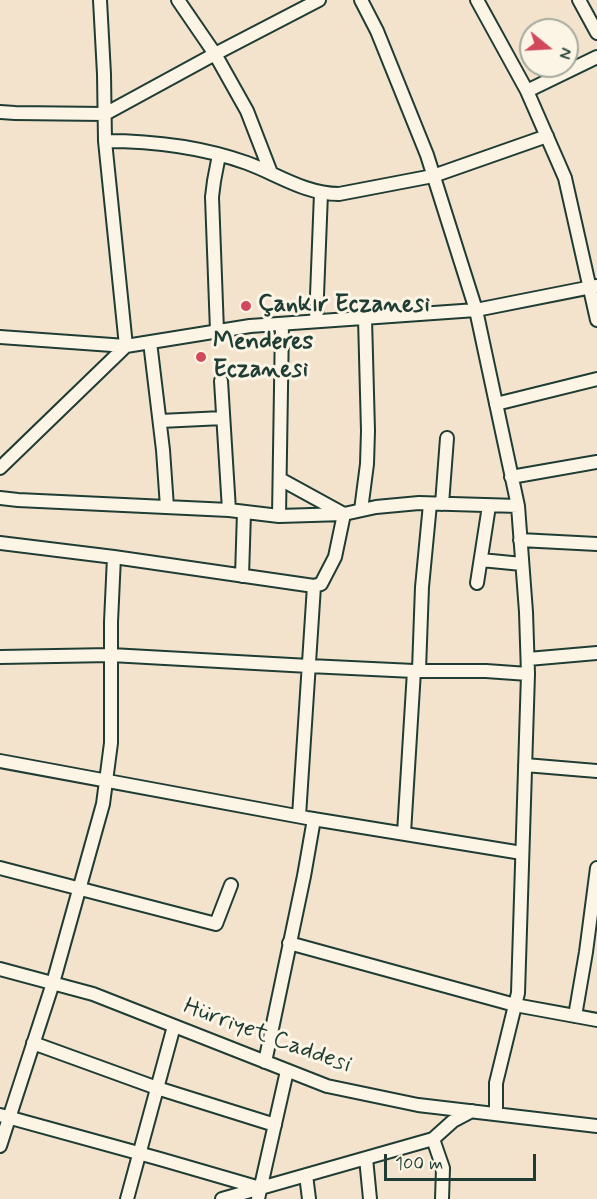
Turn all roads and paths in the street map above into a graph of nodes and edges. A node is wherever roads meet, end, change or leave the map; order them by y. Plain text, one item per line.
1 (100, 0) edge
2 (178, 0) edge
3 (319, 0) edge
4 (361, 0) edge
5 (477, 0) edge
6 (579, 0) edge
7 (597, 33) edge
8 (215, 54) junction
9 (597, 57) edge
10 (527, 91) junction
11 (0, 112) edge
12 (105, 114) junction
13 (547, 136) junction
14 (105, 141) junction
15 (219, 155) junction
16 (271, 173) junction
17 (433, 176) junction
18 (321, 193) junction
19 (593, 287) edge
20 (476, 310) junction
21 (365, 318) junction
22 (597, 320) edge
23 (316, 321) junction
24 (282, 324) junction
25 (217, 332) junction
26 (0, 338) edge
27 (150, 342) junction
28 (126, 346) junction
29 (597, 379) edge
30 (221, 381) dead end
31 (496, 404) junction
32 (223, 418) junction
33 (160, 421) junction
34 (447, 438) dead end
35 (597, 462) edge
36 (0, 468) edge
37 (511, 477) junction
38 (280, 479) junction
39 (0, 498) edge
40 (436, 504) junction
41 (489, 506) junction
42 (518, 506) junction
43 (167, 507) junction
44 (229, 510) junction
45 (361, 510) junction
46 (244, 512) junction
47 (344, 514) junction
48 (279, 516) junction
49 (520, 540) junction
50 (0, 543) edge
51 (597, 544) edge
52 (114, 557) junction
53 (481, 560) junction
54 (522, 564) junction
55 (242, 576) junction
56 (477, 583) dead end
57 (314, 586) junction
58 (597, 654) edge
59 (111, 655) junction
60 (0, 657) edge
61 (528, 659) junction
62 (309, 666) junction
63 (416, 670) junction
64 (528, 674) junction
65 (0, 761) edge
66 (525, 765) junction
67 (597, 771) edge
68 (106, 780) junction
69 (299, 816) junction
70 (314, 819) junction
71 (404, 833) junction
72 (522, 853) junction
73 (0, 868) edge
74 (597, 868) edge
75 (231, 885) dead end
76 (79, 889) junction
77 (289, 943) junction
78 (0, 969) edge
79 (53, 983) junction
80 (515, 1005) junction
81 (575, 1016) junction
82 (597, 1020) edge
83 (174, 1026) junction
84 (33, 1043) junction
85 (265, 1062) junction
86 (287, 1071) junction
87 (157, 1088) junction
88 (472, 1111) junction
89 (496, 1114) junction
90 (4, 1116) edge
91 (275, 1125) junction
92 (597, 1126) edge
93 (433, 1139) junction
94 (0, 1146) edge
95 (139, 1153) junction
96 (366, 1158) junction
97 (306, 1175) junction
98 (259, 1194) edge
99 (127, 1199) edge
100 (222, 1199) edge
101 (309, 1199) edge
102 (370, 1199) edge
103 (442, 1199) edge

1 - 12 street
2 - 8 street
3 - 8 street
4 - 17 street
5 - 10 street
6 - 7 street
8 - 12 street
8 - 16 street
9 - 10 street
10 - 13 street
11 - 12 street
12 - 14 street
13 - 17 street
13 - 19 street
14 - 15 street
14 - 28 street
15 - 16 street
15 - 25 street
16 - 18 street
17 - 18 street
17 - 20 street
18 - 23 street
19 - 20 street
19 - 22 street
20 - 21 street
20 - 31 street
21 - 23 street
21 - 45 street
23 - 24 street
24 - 25 street
24 - 38 street
25 - 27 street
26 - 28 street
27 - 28 street
27 - 33 street
28 - 36 street
29 - 31 street
30 - 32 street
31 - 37 street
32 - 33 street
32 - 44 street
33 - 43 street
34 - 40 street
35 - 37 street
37 - 42 street
38 - 47 street
38 - 48 street
39 - 43 street
40 - 41 street
40 - 45 street
40 - 63 street
41 - 42 street
41 - 53 street
42 - 49 street
43 - 44 street
44 - 46 street
45 - 47 street
46 - 48 street
46 - 55 street
47 - 48 street
47 - 57 street
49 - 51 street
49 - 54 street
50 - 52 street
52 - 55 street
52 - 59 street
53 - 54 street
53 - 56 street
54 - 61 street
55 - 57 street
57 - 62 street
58 - 61 street
59 - 60 street
59 - 62 street
59 - 68 street
61 - 64 street
62 - 63 street
62 - 69 street
63 - 64 street
63 - 71 street
64 - 66 street
65 - 68 street
66 - 67 street
66 - 72 street
68 - 69 street
68 - 76 street
69 - 70 street
70 - 71 street
70 - 77 street
71 - 72 street
72 - 80 street
73 - 76 street
74 - 81 street
75 - 76 street
76 - 79 street
77 - 80 street
77 - 85 street
78 - 79 street, Hürriyet Caddesi
79 - 83 street, Hürriyet Caddesi
79 - 84 street
80 - 81 street
80 - 89 street
81 - 82 street
83 - 85 street, Hürriyet Caddesi
83 - 87 street
84 - 87 street
84 - 90 street
85 - 86 street, Hürriyet Caddesi
86 - 88 street, Hürriyet Caddesi
86 - 91 street
87 - 91 street
87 - 95 street
88 - 89 street, Hürriyet Caddesi
88 - 93 street
89 - 92 street, Hürriyet Caddesi
90 - 94 street
90 - 95 street
91 - 98 street
93 - 96 street
93 - 103 street
95 - 98 street
95 - 99 street
96 - 97 street
96 - 102 street
97 - 98 street
97 - 101 street
98 - 100 street

